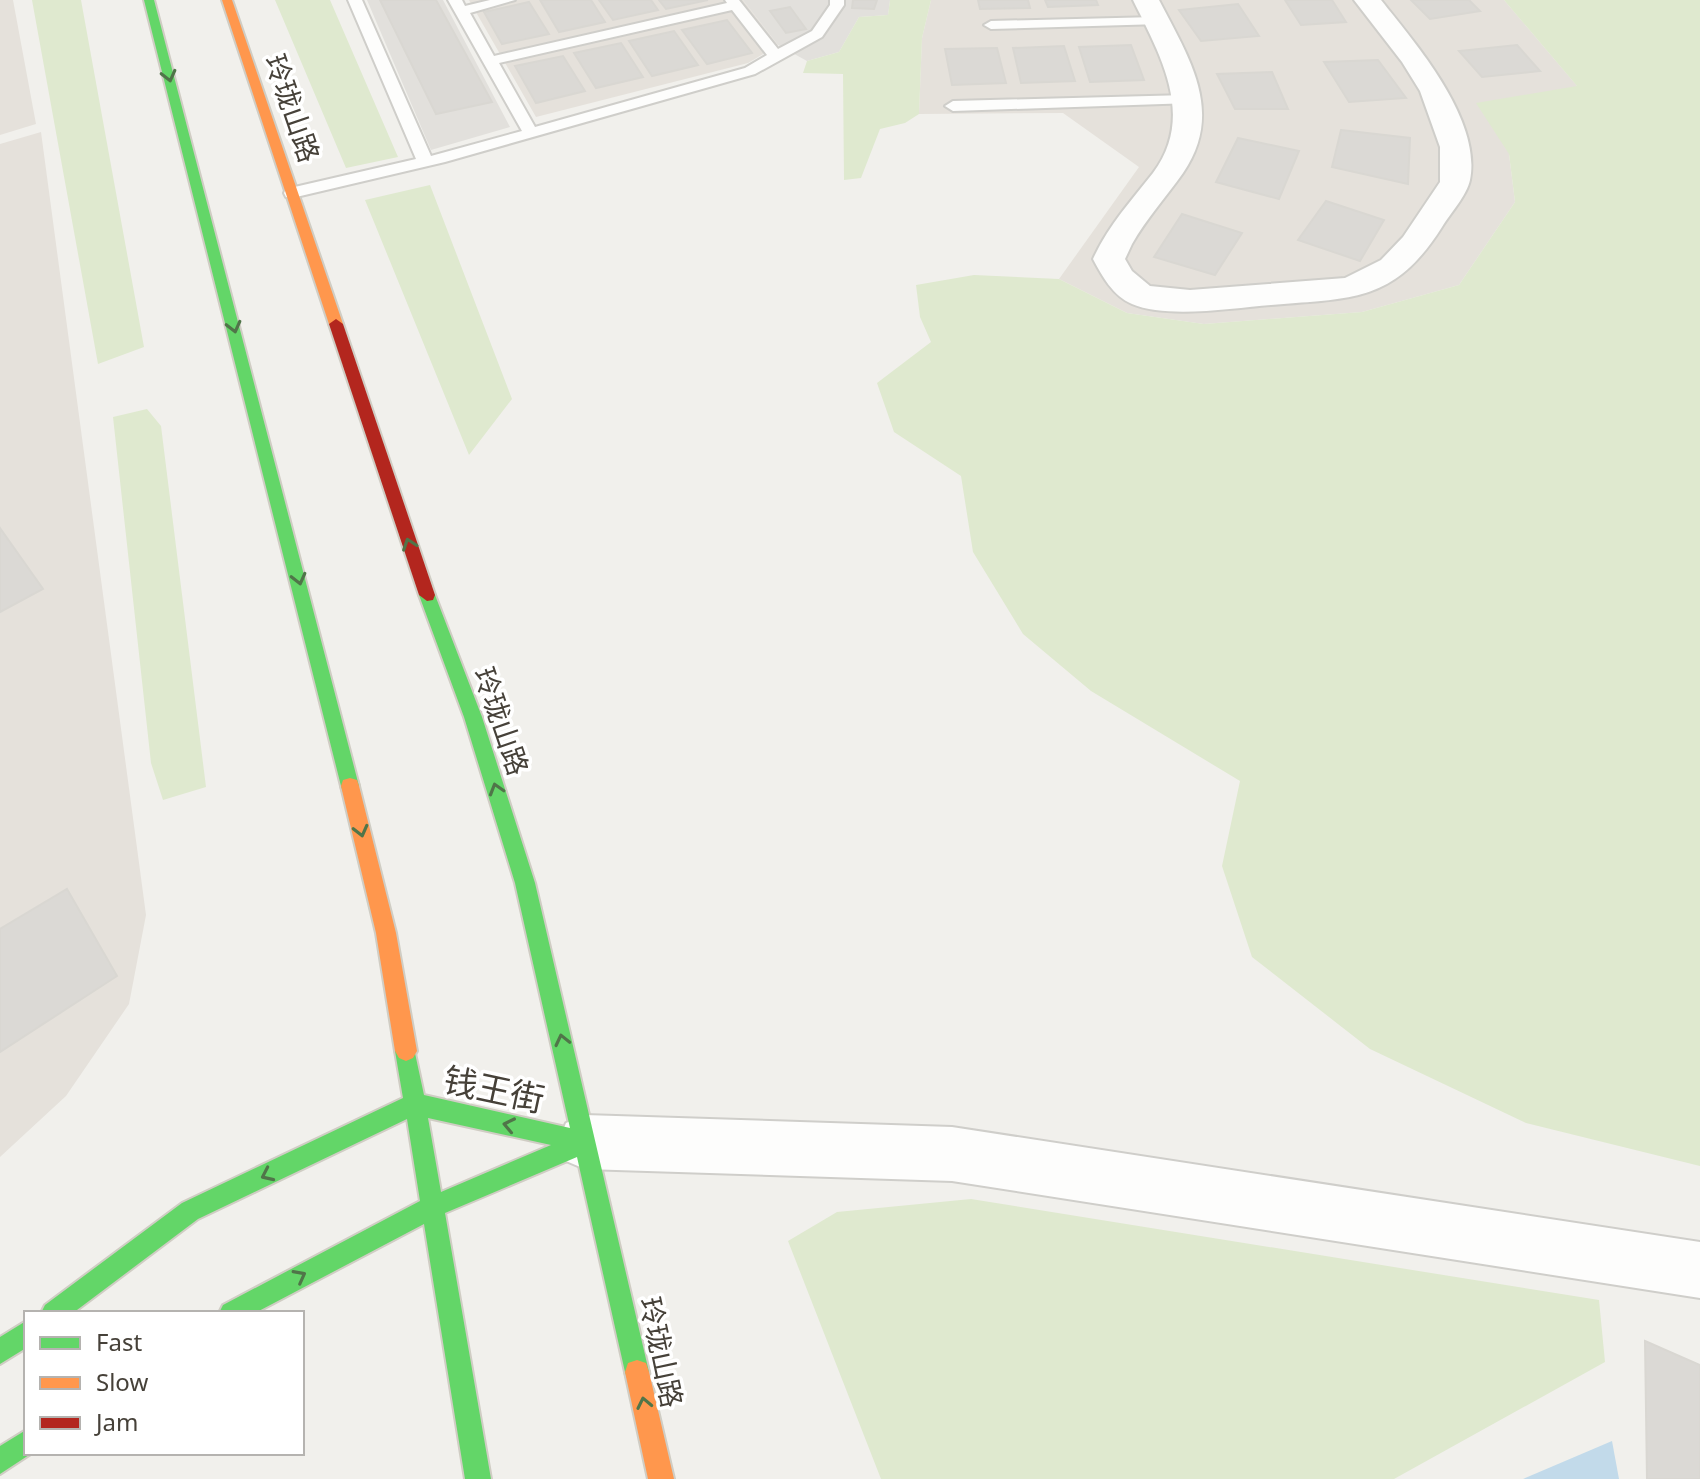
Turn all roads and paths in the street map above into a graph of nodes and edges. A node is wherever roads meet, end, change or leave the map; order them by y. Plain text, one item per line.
1 (149, 0) edge
2 (227, 0) edge
3 (355, 0) edge
4 (508, 0) edge
5 (837, 0) edge
6 (1367, 0) edge
7 (734, 3) edge
8 (458, 5) edge
9 (1151, 11) edge
10 (991, 25) dead end
11 (777, 58) junction
12 (490, 61) junction
13 (1187, 100) junction
14 (953, 106) dead end
15 (530, 131) junction
16 (425, 162) junction
17 (292, 193) junction
18 (415, 1104) junction
19 (585, 1142) junction
20 (432, 1207) junction
21 (1700, 1270) edge
22 (56, 1311) edge
23 (235, 1311) edge
24 (24, 1334) edge
25 (0, 1352) edge
26 (24, 1443) edge
27 (0, 1461) edge
28 (478, 1479) edge
29 (661, 1479) edge

1 -> 18 main road
2 - 17 main road, 玲珑山路
3 - 16 lane
4 - 8 lane
5 - 11 lane
6 - 13 street
7 - 11 lane
7 - 12 lane
8 - 12 lane
9 - 10 lane
9 - 13 street
11 - 15 lane
12 - 15 lane
13 - 14 lane
15 - 16 lane
16 - 17 lane
19 -> 17 main road, 玲珑山路
19 -> 18 main road, 钱王街
18 - 20 main road
18 -> 22 main road, 钱王街
19 - 20 main road, 钱王街
19 - 21 street
29 -> 19 main road, 玲珑山路
23 -> 20 main road, 钱王街
20 - 28 main road
24 - 25 main road
26 - 27 main road

